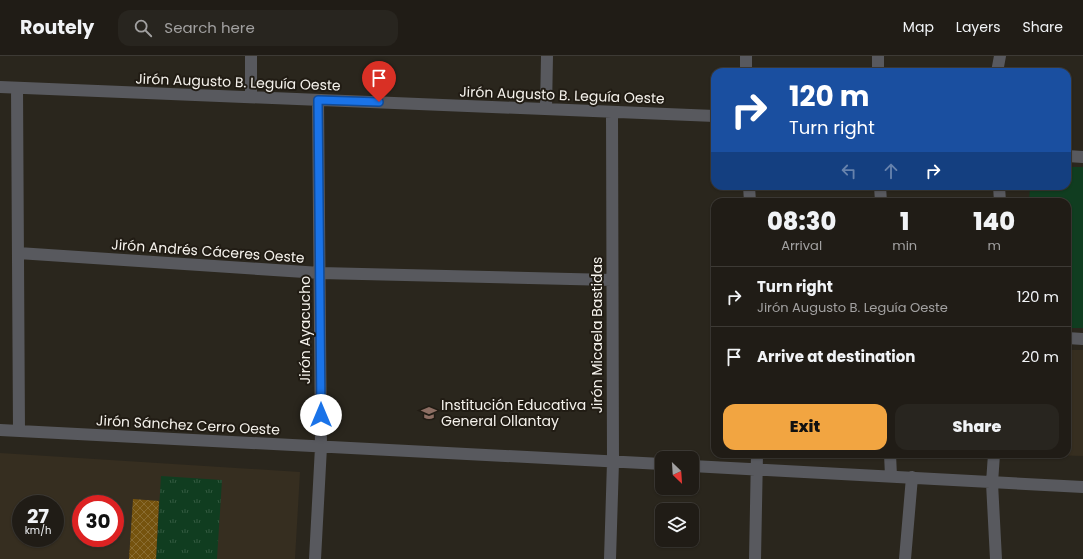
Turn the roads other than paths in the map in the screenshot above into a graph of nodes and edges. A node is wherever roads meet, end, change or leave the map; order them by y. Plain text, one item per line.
1 (251, 56) edge
2 (547, 56) edge
3 (746, 56) edge
4 (878, 56) edge
5 (1000, 56) edge
6 (746, 68) edge
7 (878, 68) edge
8 (998, 68) edge
9 (0, 87) edge
10 (17, 88) junction
11 (251, 98) junction
12 (318, 100) junction
13 (546, 109) junction
14 (612, 112) junction
15 (711, 116) edge
16 (1071, 156) edge
17 (1083, 157) edge
18 (18, 254) junction
19 (320, 273) junction
20 (612, 280) junction
21 (1071, 338) edge
22 (1083, 338) edge
23 (0, 430) edge
24 (19, 431) junction
25 (321, 447) junction
26 (757, 458) edge
27 (890, 458) edge
28 (994, 458) edge
29 (613, 462) junction
30 (655, 464) edge
31 (699, 466) edge
32 (758, 469) junction
33 (890, 476) junction
34 (912, 477) junction
35 (992, 482) junction
36 (1083, 487) edge
37 (315, 559) edge
38 (610, 559) edge
39 (755, 559) edge
40 (905, 559) edge
41 (996, 559) edge

1 - 11 street
2 - 13 street
3 - 6 street
4 - 7 street
5 - 8 street
9 - 10 street, Jirón Augusto B. Leguía Oeste
10 - 11 street, Jirón Augusto B. Leguía Oeste
10 - 18 street
11 - 12 street, Jirón Augusto B. Leguía Oeste
12 - 13 street, Jirón Augusto B. Leguía Oeste
12 - 19 street, Jirón Ayacucho
13 - 14 street, Jirón Augusto B. Leguía Oeste
14 - 15 street, Jirón Augusto B. Leguía Oeste
14 - 20 street, Jirón Micaela Bastidas
16 - 17 street
18 - 19 street, Jirón Andrés Cáceres Oeste
18 - 24 street
19 - 20 street, Jirón Andrés Cáceres Oeste
19 - 25 street, Jirón Ayacucho
20 - 29 street, Jirón Micaela Bastidas
21 - 22 street
23 - 24 street, Jirón Sánchez Cerro Oeste
24 - 25 street, Jirón Sánchez Cerro Oeste
25 - 29 street, Jirón Sánchez Cerro Oeste
25 - 37 street, Jirón Ayacucho
26 - 32 street
27 - 33 street
28 - 35 street
29 - 30 street, Jirón Sánchez Cerro Oeste
29 - 38 street, Jirón Micaela Bastidas
31 - 32 street
32 - 33 street
32 - 39 street
33 - 34 street
34 - 35 street
34 - 40 street
35 - 36 street
35 - 41 street

